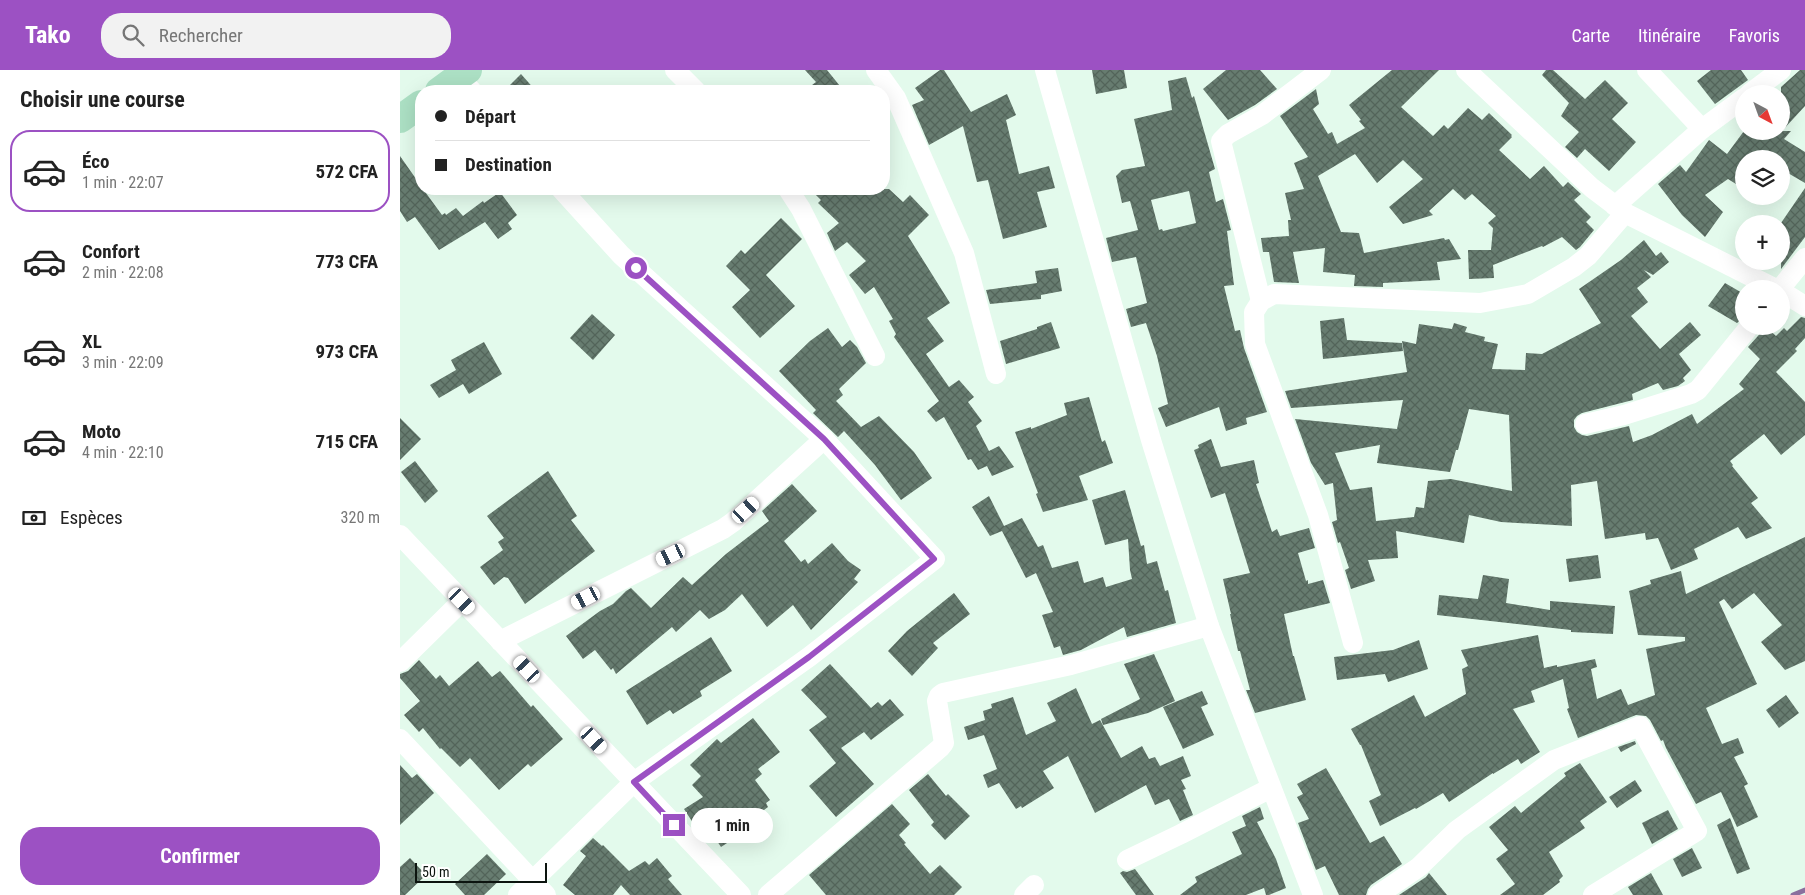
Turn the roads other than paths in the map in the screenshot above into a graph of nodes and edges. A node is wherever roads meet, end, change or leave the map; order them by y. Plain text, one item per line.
1 (674, 70) edge
2 (876, 70) edge
3 (1045, 70) edge
4 (1320, 70) edge
5 (1466, 70) edge
6 (1647, 70) edge
7 (1781, 70) edge
8 (690, 85) edge
9 (887, 85) edge
10 (1761, 85) edge
11 (890, 90) edge
12 (1735, 105) edge
13 (415, 108) edge
14 (400, 118) edge
15 (1702, 129) junction
16 (566, 195) edge
17 (792, 195) edge
18 (1620, 210) junction
19 (1805, 258) edge
20 (1759, 280) edge
21 (1787, 280) edge
22 (1790, 297) edge
23 (1261, 301) junction
24 (1805, 306) edge
25 (1743, 335) edge
26 (875, 356) dead end
27 (996, 374) dead end
28 (1585, 424) dead end
29 (824, 439) junction
30 (400, 535) edge
31 (462, 601) junction
32 (1209, 626) junction
33 (500, 641) junction
34 (1353, 643) dead end
35 (400, 662) edge
36 (400, 739) edge
37 (634, 782) junction
38 (1271, 788) junction
39 (1127, 860) dead end
40 (539, 888) edge
41 (518, 895) edge
42 (741, 895) edge
43 (768, 895) edge
44 (1312, 895) edge
45 (1378, 895) edge
46 (1593, 895) edge

1 - 8 street
2 - 9 street
3 - 32 street
4 - 23 street
5 - 18 street
6 - 15 street
7 - 10 street
11 - 27 street
12 - 15 street
13 - 14 main road
15 - 18 street
16 - 29 street
17 - 26 street
18 - 20 street
18 - 23 street
19 - 21 street
22 - 24 street
23 - 34 street
25 - 28 street
29 - 33 street
29 - 37 street
30 - 31 street
31 - 33 street
31 - 35 street
32 - 38 street
32 - 43 street
33 - 37 street
36 - 40 street
37 - 40 street
37 - 42 street
38 - 39 street
38 - 44 street
40 - 41 street
45 - 46 street

